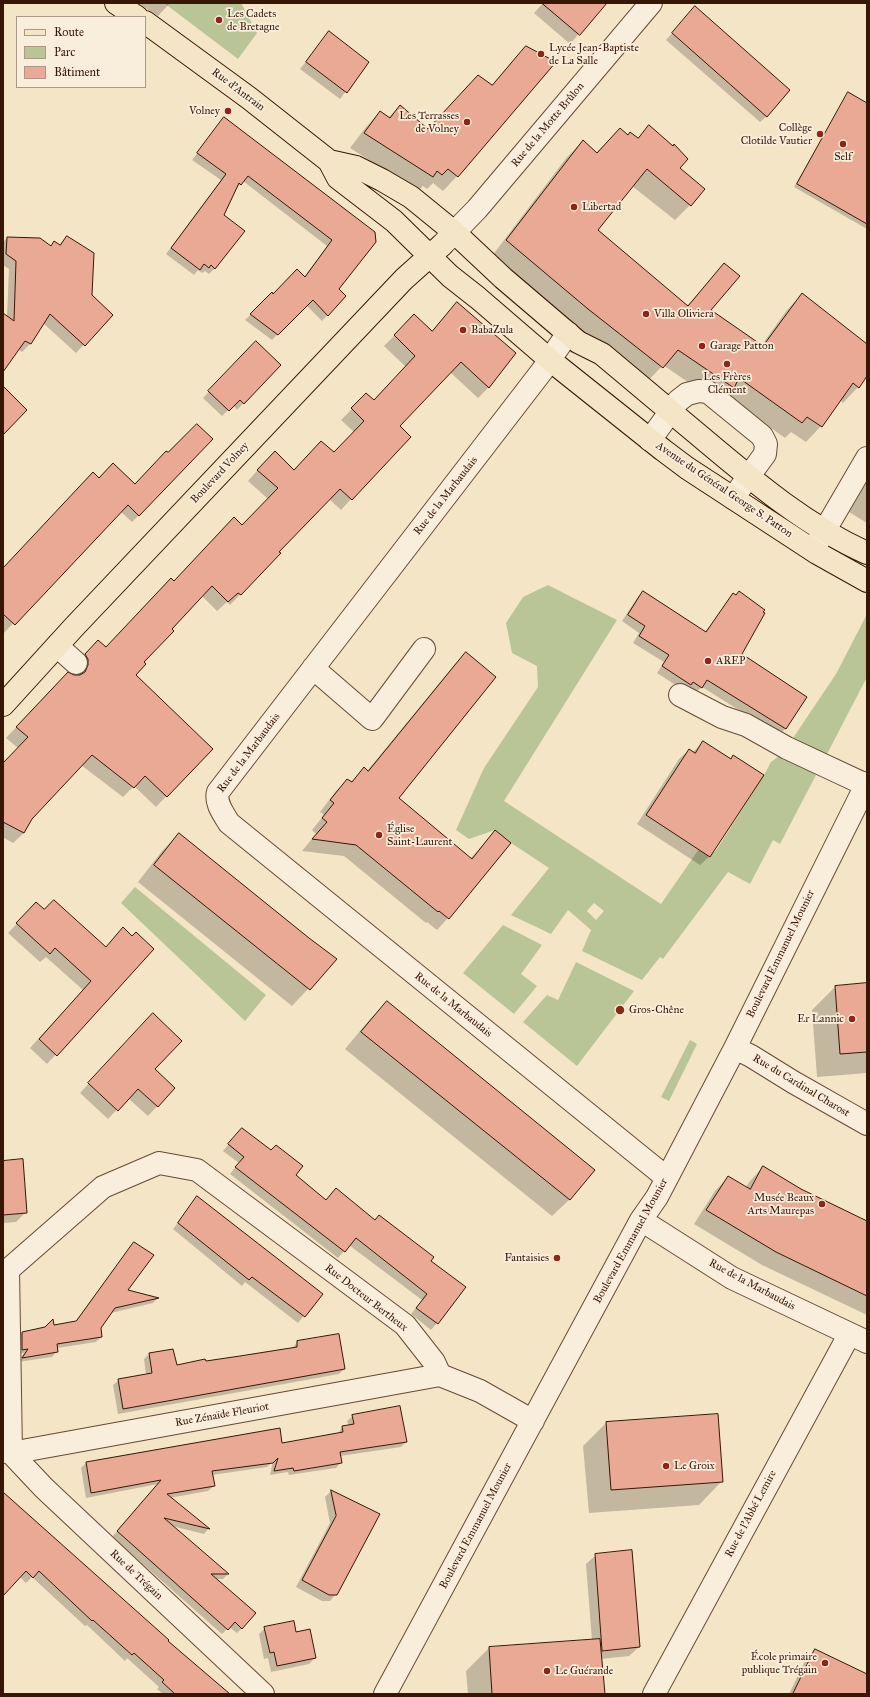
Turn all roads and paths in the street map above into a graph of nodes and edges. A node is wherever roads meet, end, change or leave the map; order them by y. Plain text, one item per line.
1 (116, 3) edge
2 (651, 3) edge
3 (136, 16) edge
4 (146, 23) edge
5 (329, 161) junction
6 (442, 244) junction
7 (568, 333) junction
8 (550, 360) junction
9 (670, 410) junction
10 (650, 440) junction
11 (867, 458) edge
12 (748, 477) junction
13 (733, 498) junction
14 (824, 531) junction
15 (813, 550) junction
16 (867, 553) edge
17 (867, 581) edge
18 (57, 646) junction
19 (424, 649) dead end
20 (76, 664) dead end
21 (313, 668) junction
22 (680, 695) dead end
23 (3, 705) edge
24 (866, 784) edge
25 (735, 1048) junction
26 (867, 1124) edge
27 (667, 1178) junction
28 (641, 1220) junction
29 (858, 1338) edge
30 (440, 1375) junction
31 (533, 1421) junction
32 (7, 1452) edge
33 (263, 1694) edge
34 (385, 1694) edge
35 (654, 1694) edge

1 - 3 main road
2 - 6 street, Rue de la Motte Brûlon
4 - 5 main road, Rue d'Antrain
5 - 6 main road, Rue d'Antrain
5 - 6 main road, Rue d'Antrain
6 - 7 main road
6 - 8 main road, Avenue du Général George S. Patton
6 - 18 main road, Boulevard Volney
7 - 8 street, Rue de la Marbaudais
7 - 9 main road
8 - 10 main road, Avenue du Général George S. Patton
8 - 21 street, Rue de la Marbaudais
9 - 10 street
9 - 12 main road, Avenue du Général George S. Patton
9 - 12 street
10 - 13 main road, Avenue du Général George S. Patton
11 - 14 street
12 - 13 street
12 - 14 main road, Avenue du Général George S. Patton
13 - 15 main road, Avenue du Général George S. Patton
14 - 15 street
14 - 16 main road, Avenue du Général George S. Patton
15 - 17 main road, Avenue du Général George S. Patton
18 - 20 street
18 - 23 main road, Boulevard Volney
19 - 21 street
21 - 27 street, Rue de la Marbaudais
22 - 24 street
24 - 25 street, Boulevard Emmanuel Mounier
25 - 26 street, Rue du Cardinal Charost
25 - 27 street, Boulevard Emmanuel Mounier
27 - 28 street, Boulevard Emmanuel Mounier
28 - 29 street, Rue de la Marbaudais
28 - 31 street, Boulevard Emmanuel Mounier
29 - 35 street, Rue de l'Abbé Lemire
30 - 31 street
30 - 32 street, Rue Zénaïde Fleuriot
30 - 32 street, Rue Docteur Bertheux
31 - 34 street, Boulevard Emmanuel Mounier
32 - 33 street, Rue de Trégain

